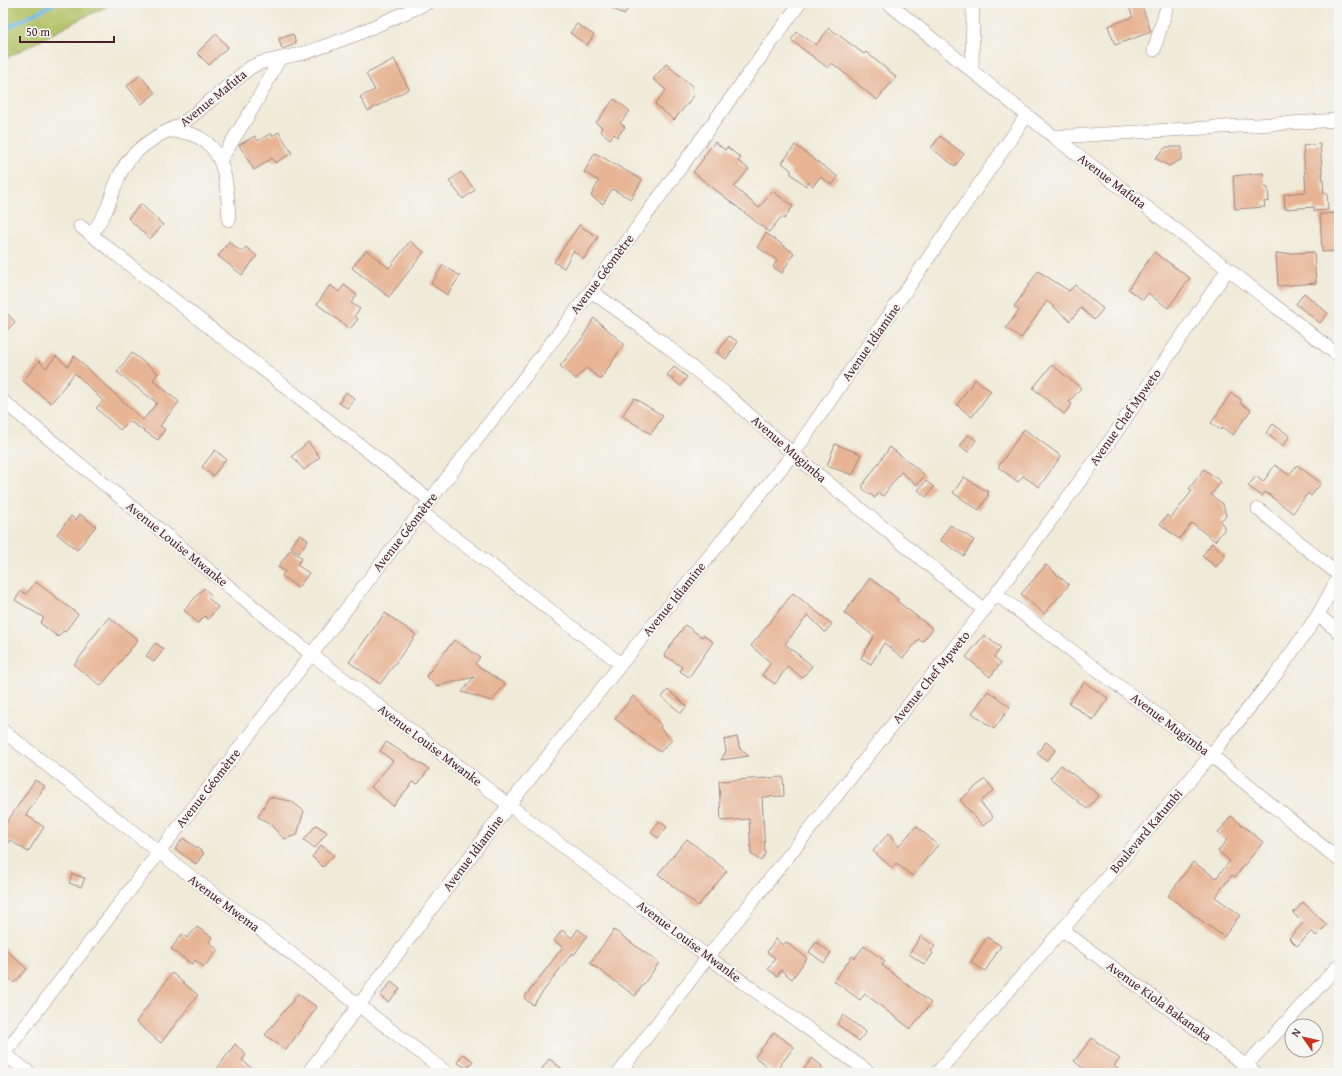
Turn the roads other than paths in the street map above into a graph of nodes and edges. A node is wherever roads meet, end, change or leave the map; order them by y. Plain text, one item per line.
1 (427, 3) edge
2 (800, 3) edge
3 (888, 3) edge
4 (973, 3) edge
5 (1168, 3) edge
6 (1154, 50) dead end
7 (279, 60) junction
8 (972, 71) junction
9 (1027, 115) junction
10 (1339, 120) edge
11 (169, 131) junction
12 (1054, 137) junction
13 (220, 161) junction
14 (229, 220) dead end
15 (80, 226) dead end
16 (91, 235) junction
17 (1228, 269) junction
18 (591, 291) junction
19 (1339, 356) edge
20 (3, 401) edge
21 (793, 454) junction
22 (430, 500) junction
23 (1258, 509) dead end
24 (420, 512) junction
25 (1339, 576) edge
26 (996, 594) junction
27 (984, 610) junction
28 (1318, 615) junction
29 (1339, 632) edge
30 (311, 654) junction
31 (621, 664) junction
32 (3, 731) edge
33 (1211, 755) junction
34 (509, 805) junction
35 (158, 852) junction
36 (1339, 860) edge
37 (1062, 930) junction
38 (708, 957) junction
39 (1339, 965) edge
40 (358, 1005) junction
41 (3, 1054) edge
42 (1247, 1070) edge
43 (30, 1073) edge
44 (308, 1073) edge
45 (447, 1073) edge
46 (619, 1073) edge
47 (870, 1073) edge
48 (937, 1073) edge

1 - 7 street, Avenue Mafuta
2 - 18 street, Avenue Géomètre
3 - 8 street, Avenue Mafuta
4 - 8 street
5 - 6 street
7 - 11 street, Avenue Mafuta
7 - 13 street
8 - 9 street, Avenue Mafuta
9 - 12 street, Avenue Mafuta
9 - 21 street, Avenue Idiamine
10 - 12 street
11 - 13 street
11 - 16 street, Avenue Mafuta
12 - 17 street, Avenue Mafuta
13 - 14 street
15 - 16 street
16 - 22 street
17 - 19 street, Avenue Mafuta
17 - 26 street, Avenue Chef Mpweto
18 - 21 street, Avenue Mugimba
18 - 22 street, Avenue Géomètre
20 - 30 street, Avenue Louise Mwanke
21 - 27 street, Avenue Mugimba
21 - 31 street, Avenue Idiamine
22 - 24 street, Avenue Géomètre
23 - 25 street
24 - 30 street, Avenue Géomètre
24 - 31 street
25 - 28 street, Boulevard Katumbi
26 - 27 street, Avenue Chef Mpweto
26 - 33 street, Avenue Mugimba
27 - 38 street, Avenue Chef Mpweto
28 - 29 street
28 - 33 street, Boulevard Katumbi
30 - 34 street, Avenue Louise Mwanke
30 - 35 street, Avenue Géomètre
31 - 34 street, Avenue Idiamine
32 - 35 street, Avenue Mwema
33 - 36 street, Avenue Mugimba
33 - 37 street, Boulevard Katumbi
34 - 38 street, Avenue Louise Mwanke
34 - 40 street, Avenue Idiamine
35 - 40 street, Avenue Mwema
35 - 41 street, Avenue Géomètre
37 - 42 street, Avenue Kiola Bakanaka
37 - 48 street, Boulevard Katumbi
38 - 46 street, Avenue Chef Mpweto
38 - 47 street, Avenue Louise Mwanke
39 - 42 street
40 - 44 street, Avenue Idiamine
40 - 45 street, Avenue Mwema
41 - 43 street

